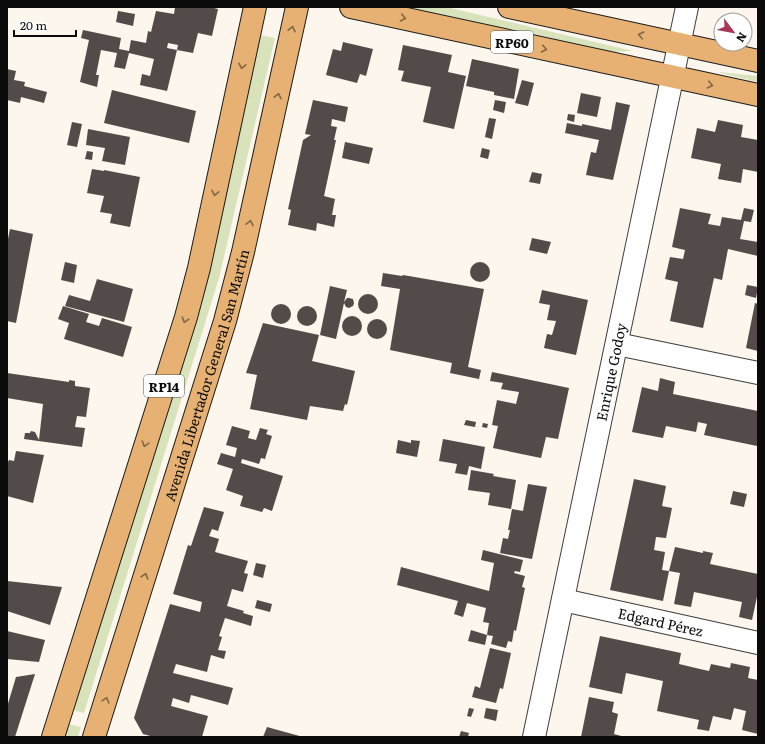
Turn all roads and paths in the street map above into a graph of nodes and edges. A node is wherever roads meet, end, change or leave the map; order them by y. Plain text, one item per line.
1 (255, 7) edge
2 (297, 7) edge
3 (351, 7) edge
4 (510, 7) edge
5 (687, 7) edge
6 (679, 44) junction
7 (758, 61) edge
8 (672, 76) junction
9 (758, 95) edge
10 (617, 344) junction
11 (758, 373) edge
12 (563, 600) junction
13 (758, 643) edge
14 (53, 737) edge
15 (94, 737) edge
16 (534, 737) edge

1 -> 14 main road, RP14
15 -> 2 main road, Avenida Libertador General San Martín / RP14
3 -> 8 main road, RP60
6 -> 4 main road, RP60
5 - 6 street, Enrique Godoy
6 - 7 main road, RP60
6 - 8 street, Enrique Godoy
8 -> 9 main road, RP60
8 - 10 street, Enrique Godoy
10 - 11 street
10 - 12 street, Enrique Godoy
12 - 13 street, Edgard Pérez
12 - 16 street, Enrique Godoy

